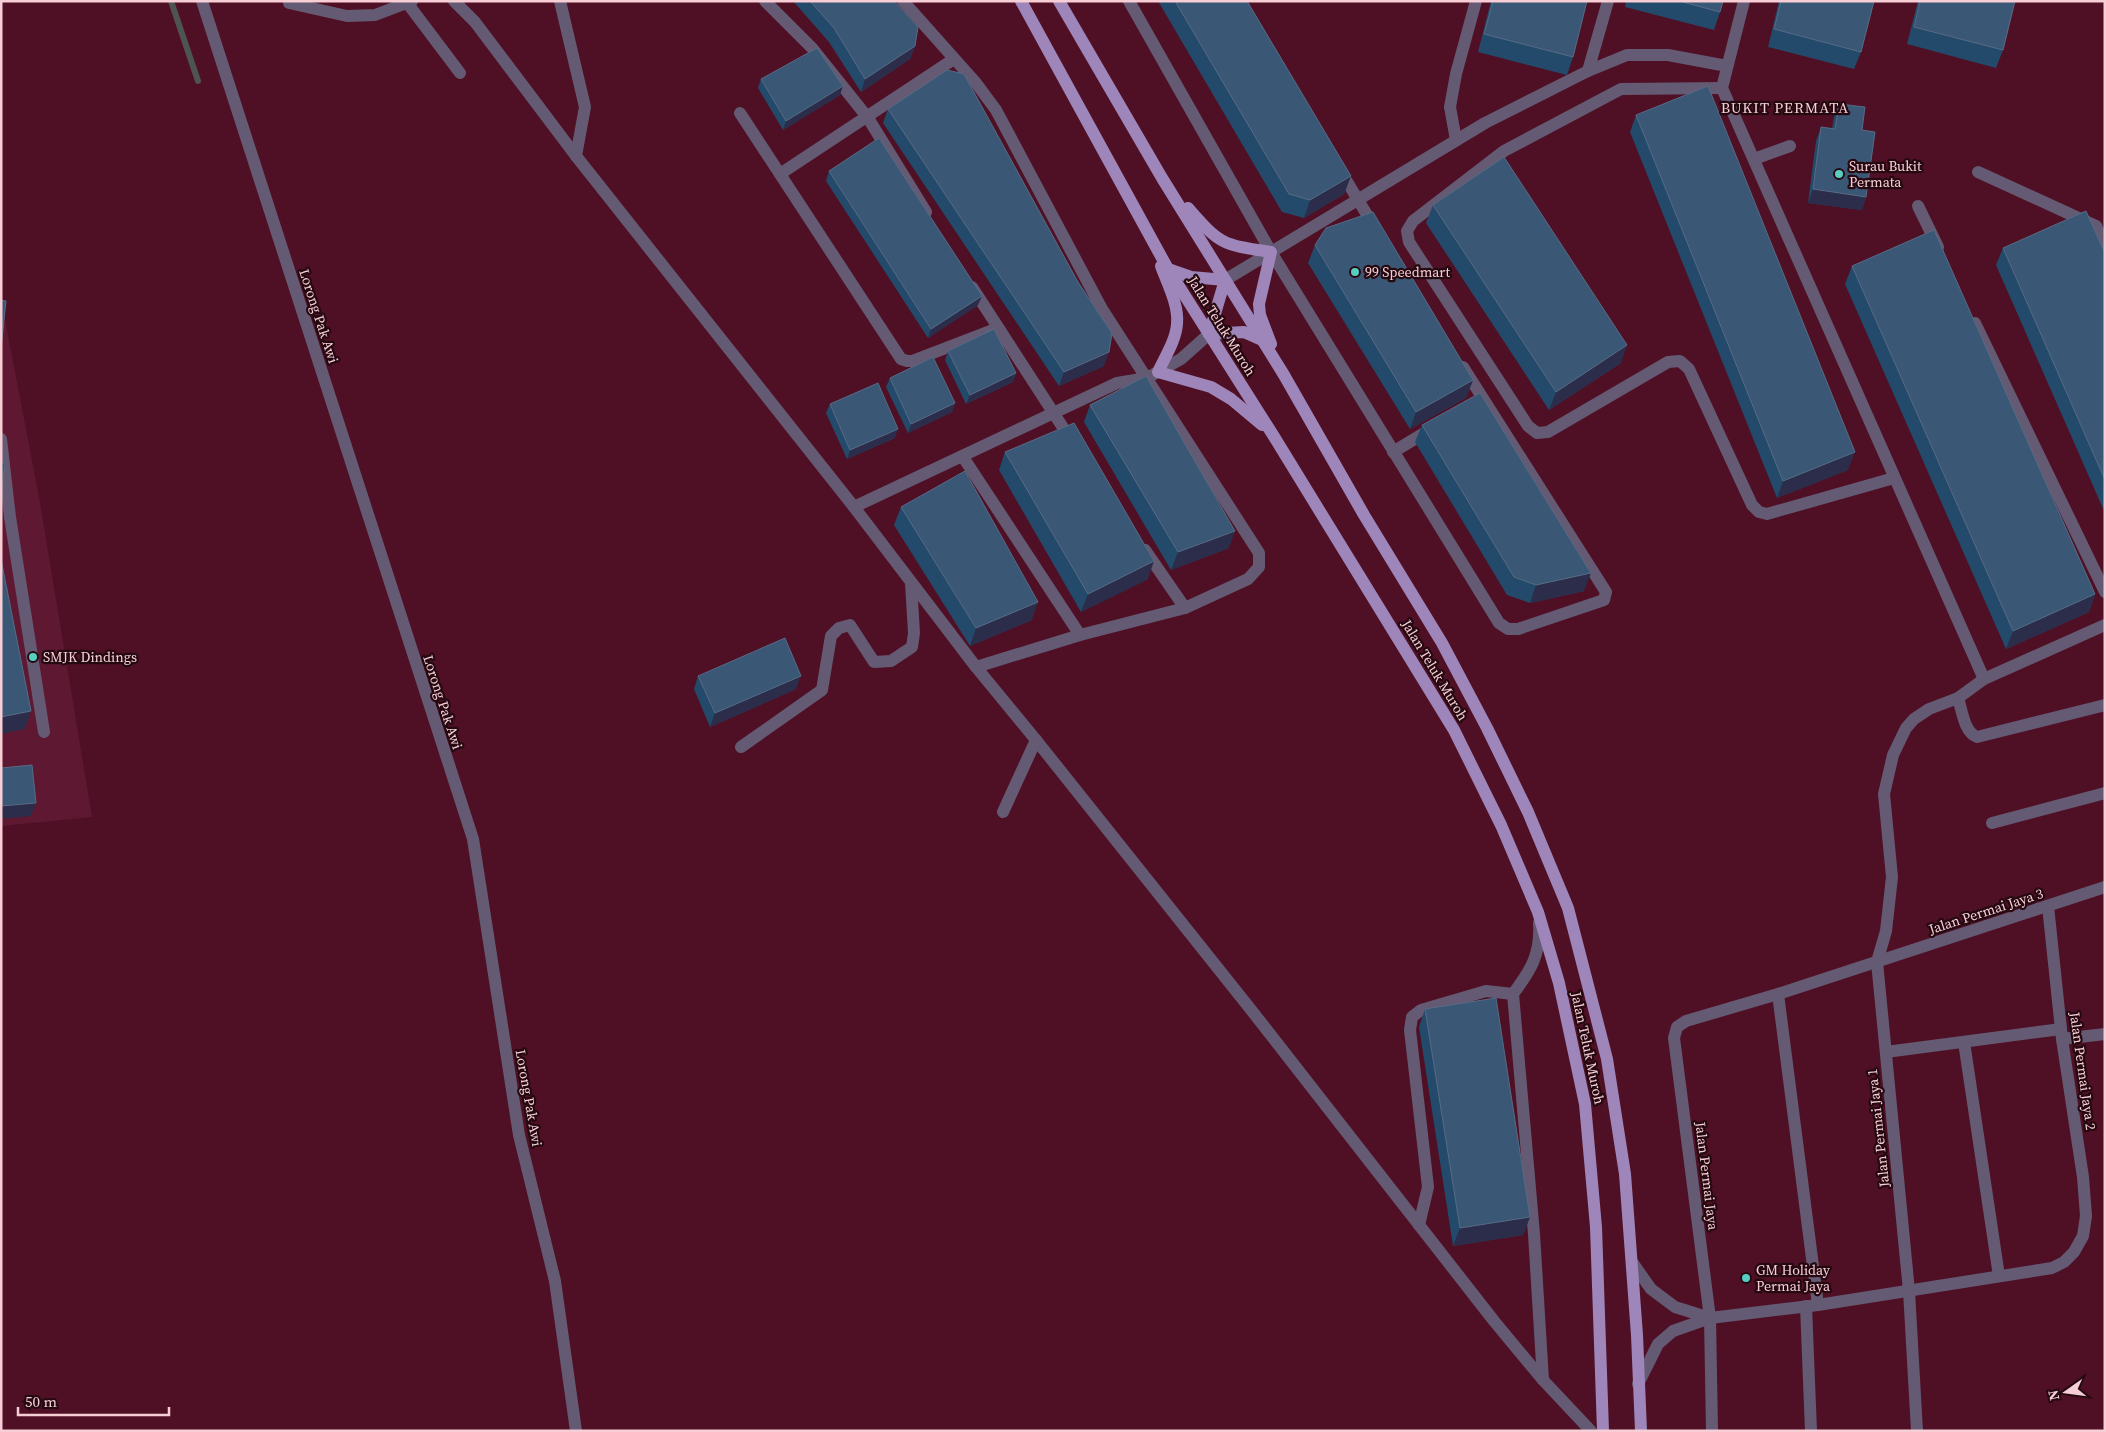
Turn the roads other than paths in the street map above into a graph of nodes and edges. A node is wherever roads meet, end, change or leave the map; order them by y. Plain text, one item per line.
1 (202, 1) edge
2 (454, 1) edge
3 (560, 1) edge
4 (765, 1) edge
5 (903, 1) edge
6 (1021, 1) edge
7 (1059, 1) edge
8 (1129, 1) edge
9 (1476, 1) edge
10 (1608, 1) edge
11 (1744, 1) edge
12 (289, 3) dead end
13 (410, 3) edge
14 (954, 59) junction
15 (1727, 66) junction
16 (1588, 71) junction
17 (460, 73) dead end
18 (1722, 88) junction
19 (740, 113) dead end
20 (868, 118) junction
21 (1456, 140) junction
22 (1790, 146) dead end
23 (576, 156) junction
24 (1332, 156) edge
25 (1754, 159) junction
26 (1978, 172) dead end
27 (780, 174) junction
28 (1162, 178) junction
29 (1357, 200) junction
30 (1918, 206) dead end
31 (930, 219) edge
32 (1383, 241) edge
33 (1153, 242) junction
34 (2105, 246) edge
35 (1271, 252) junction
36 (1944, 260) edge
37 (1168, 268) junction
38 (967, 278) edge
39 (1224, 280) junction
40 (1970, 314) edge
41 (998, 328) junction
42 (1209, 334) junction
43 (1262, 340) junction
44 (1456, 357) edge
45 (1153, 375) junction
46 (1284, 375) junction
47 (1053, 414) junction
48 (1442, 422) edge
49 (1273, 435) junction
50 (1, 439) edge
51 (1393, 452) junction
52 (1080, 454) edge
53 (963, 457) junction
54 (1894, 478) junction
55 (854, 507) junction
56 (1135, 535) edge
57 (912, 583) junction
58 (2105, 592) edge
59 (1185, 608) junction
60 (2105, 625) edge
61 (1080, 635) junction
62 (976, 667) junction
63 (1984, 679) junction
64 (1958, 698) junction
65 (2105, 705) edge
66 (44, 732) dead end
67 (1036, 740) junction
68 (741, 747) dead end
69 (2105, 793) edge
70 (1003, 812) dead end
71 (1992, 823) dead end
72 (2105, 887) edge
73 (2048, 906) junction
74 (1538, 912) junction
75 (1876, 962) junction
76 (1513, 994) junction
77 (1778, 994) junction
78 (2062, 1034) junction
79 (2105, 1034) edge
80 (1674, 1038) joint
81 (1964, 1042) junction
82 (1886, 1052) junction
83 (1419, 1225) junction
84 (1632, 1262) junction
85 (1999, 1276) junction
86 (1909, 1291) junction
87 (1812, 1306) junction
88 (1710, 1318) junction
89 (1543, 1380) junction
90 (1638, 1384) junction
91 (576, 1431) edge
92 (1591, 1431) edge
93 (1603, 1431) edge
94 (1641, 1431) edge
95 (1712, 1431) edge
96 (1811, 1431) edge
97 (1917, 1431) edge

1 - 91 street, Lorong Pak Awi
2 - 23 street
3 - 23 street
4 - 20 street
5 - 14 street
6 - 33 main road, Jalan Teluk Muroh
7 - 28 main road, Jalan Teluk Muroh
8 - 35 street
9 - 21 street
10 - 16 street
11 - 15 street
12 - 13 street
13 - 17 street
14 - 20 street
14 - 45 street
15 - 16 street
15 - 18 street
16 - 21 street
18 - 25 street
18 - 54 street
19 - 27 street
20 - 27 street
20 - 31 street
21 - 29 street
22 - 25 street
23 - 55 street
24 - 29 street
25 - 54 street
26 - 34 street
27 - 41 street
28 - 35 main road
28 - 39 main road, Jalan Teluk Muroh
29 - 32 street
29 - 35 street
30 - 36 street
33 - 37 main road, Jalan Teluk Muroh
33 - 45 main road
35 - 39 street
35 - 46 main road
35 - 51 street
37 - 39 main road
37 - 42 main road, Jalan Teluk Muroh
38 - 41 street
39 - 42 main road
39 - 43 main road, Jalan Teluk Muroh
40 - 58 street
41 - 47 street
42 - 43 main road
42 - 45 street
42 - 49 main road, Jalan Teluk Muroh
43 - 46 main road, Jalan Teluk Muroh
44 - 51 street
45 - 47 street
45 - 49 main road
45 - 59 street
46 - 84 main road, Jalan Teluk Muroh
47 - 52 street
47 - 53 street
48 - 51 street
49 - 74 main road, Jalan Teluk Muroh
50 - 66 street
53 - 55 street
53 - 61 street
54 - 63 street
55 - 57 street
56 - 59 street
57 - 62 street
57 - 68 street
59 - 61 street
60 - 63 street
61 - 62 street
62 - 67 street
63 - 64 street
64 - 65 street
64 - 75 street
67 - 70 street
67 - 83 street
69 - 71 street
72 - 73 street, Jalan Permai Jaya 3
73 - 75 street, Jalan Permai Jaya 3
73 - 78 street, Jalan Permai Jaya 2
74 - 76 street
74 - 93 main road, Jalan Teluk Muroh
75 - 77 street, Jalan Permai Jaya 3
75 - 82 street, Jalan Permai Jaya 1
76 - 83 street
76 - 89 street
77 - 80 street, Jalan Permai Jaya 3
77 - 87 street
78 - 79 street
78 - 81 street
78 - 85 street, Jalan Permai Jaya 2
80 - 88 street, Jalan Permai Jaya
81 - 82 street
81 - 85 street
82 - 86 street, Jalan Permai Jaya 1
83 - 89 street
84 - 88 street
84 - 90 main road, Jalan Teluk Muroh
85 - 86 street
86 - 87 street
86 - 97 street, Jalan Permai Jaya 1
87 - 88 street
87 - 96 street
88 - 90 street
88 - 95 street, Jalan Permai Jaya
89 - 92 street
90 - 94 main road, Jalan Teluk Muroh

